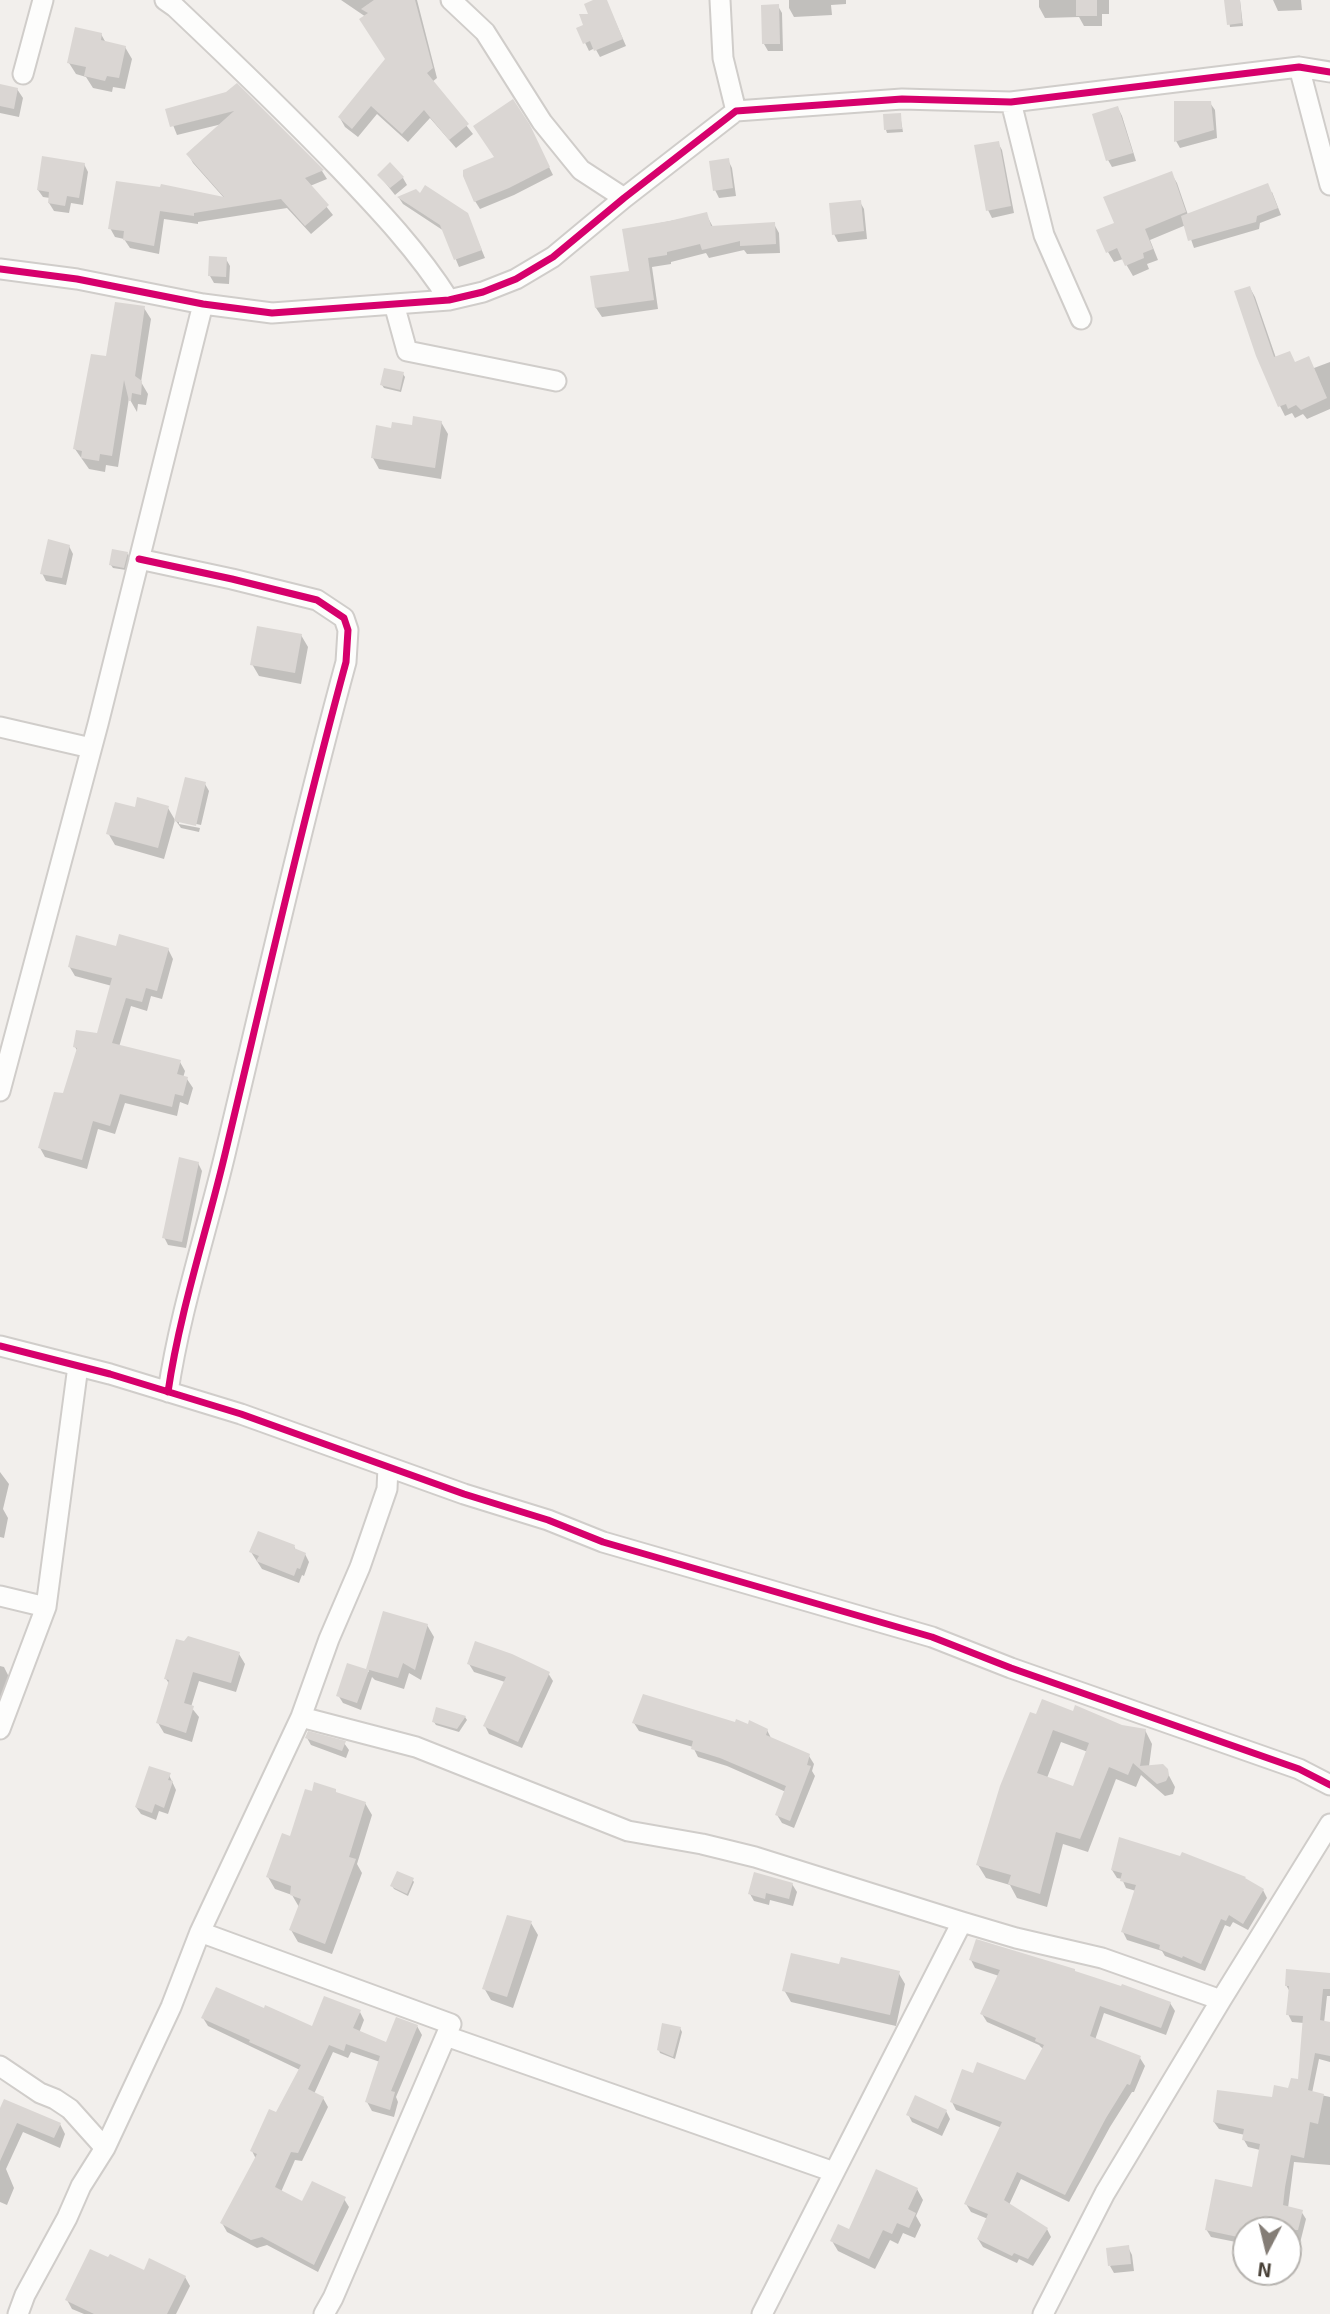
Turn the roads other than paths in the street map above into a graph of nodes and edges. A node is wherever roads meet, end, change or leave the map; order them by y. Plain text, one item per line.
1 (43, 0) edge
2 (165, 0) edge
3 (452, 0) edge
4 (720, 0) edge
5 (1299, 68) junction
6 (1330, 72) edge
7 (23, 74) dead end
8 (1011, 102) junction
9 (736, 111) junction
10 (1330, 185) edge
11 (624, 198) junction
12 (0, 269) edge
13 (449, 300) junction
14 (203, 304) junction
15 (394, 304) junction
16 (1081, 319) dead end
17 (556, 381) dead end
18 (139, 559) junction
19 (0, 727) edge
20 (91, 748) junction
21 (6, 1039) edge
22 (0, 1091) edge
23 (0, 1346) edge
24 (78, 1366) junction
25 (168, 1392) junction
26 (388, 1467) junction
27 (0, 1596) edge
28 (46, 1607) junction
29 (301, 1717) junction
30 (0, 1729) edge
31 (1330, 1785) edge
32 (1330, 1824) edge
33 (962, 1922) junction
34 (200, 1932) junction
35 (1221, 2000) junction
36 (446, 2036) junction
37 (0, 2066) edge
38 (105, 2148) junction
39 (834, 2172) junction
40 (18, 2314) edge
41 (324, 2314) edge
42 (762, 2314) edge
43 (1043, 2314) edge

1 - 7 street
2 - 13 street
3 - 11 street
4 - 9 street
5 - 6 street
5 - 8 street
5 - 10 street
8 - 9 street
8 - 16 street
9 - 11 street
11 - 13 street
12 - 14 street
13 - 15 street
14 - 15 street
14 - 18 street
15 - 17 street
18 - 20 street
18 - 25 street
19 - 20 street
20 - 21 street
21 - 22 street
23 - 24 street
24 - 25 street
24 - 28 street
25 - 26 street
26 - 29 street
26 - 31 street
27 - 28 street
28 - 30 street
29 - 33 street
29 - 34 street
32 - 35 street
33 - 35 street
33 - 39 street
34 - 36 street
34 - 38 street
35 - 43 street
36 - 39 street
36 - 41 street
37 - 38 street
38 - 40 street
39 - 42 street

